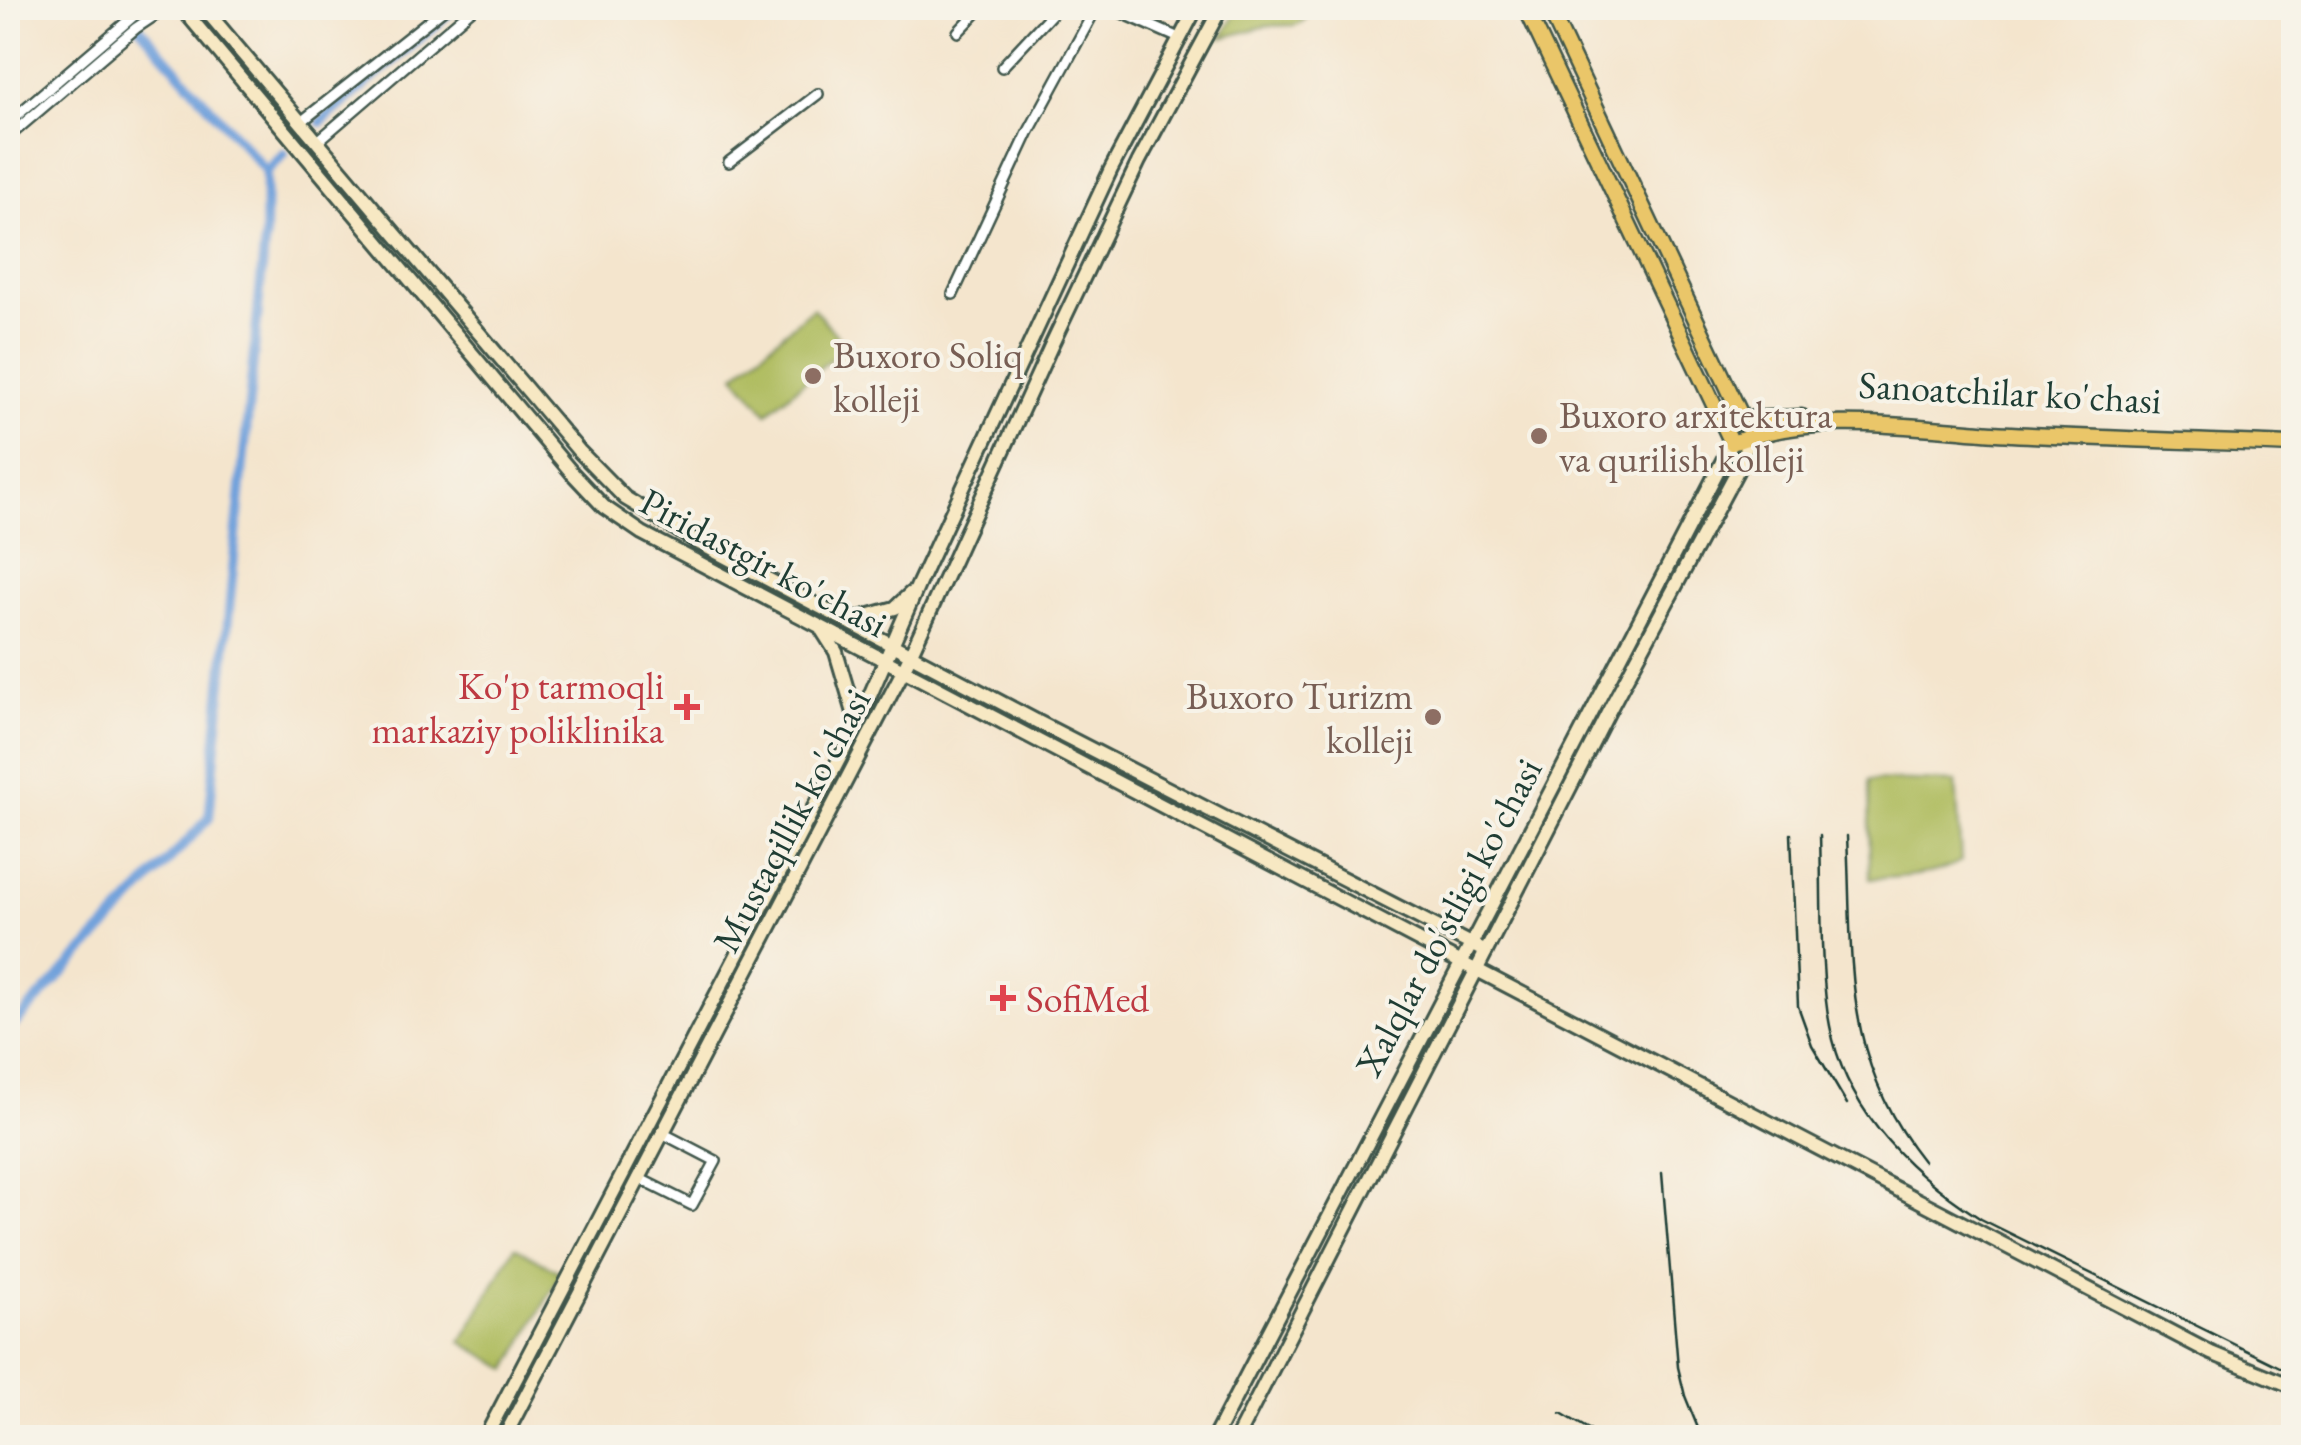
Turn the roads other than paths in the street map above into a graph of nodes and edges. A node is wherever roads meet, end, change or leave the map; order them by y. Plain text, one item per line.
1 (166, 8) edge
2 (182, 8) edge
3 (204, 8) edge
4 (473, 8) edge
5 (981, 8) edge
6 (1057, 8) edge
7 (1096, 8) edge
8 (1111, 8) edge
9 (1196, 8) edge
10 (1221, 8) edge
11 (1526, 8) edge
12 (1549, 8) edge
13 (438, 10) edge
14 (138, 19) edge
15 (958, 32) dead end
16 (1177, 43) junction
17 (1193, 60) junction
18 (1002, 67) dead end
19 (818, 94) dead end
20 (301, 122) junction
21 (8, 123) edge
22 (8, 136) edge
23 (318, 141) junction
24 (304, 153) junction
25 (729, 162) dead end
26 (952, 294) dead end
27 (1052, 294) junction
28 (1071, 304) junction
29 (1742, 419) junction
30 (1724, 427) junction
31 (1752, 436) junction
32 (2294, 437) edge
33 (1732, 443) junction
34 (2294, 446) edge
35 (579, 452) junction
36 (564, 464) junction
37 (919, 583) junction
38 (849, 621) junction
39 (821, 628) junction
40 (894, 644) junction
41 (912, 654) junction
42 (886, 662) junction
43 (903, 671) junction
44 (858, 723) junction
45 (1178, 794) junction
46 (1170, 809) junction
47 (808, 835) junction
48 (1470, 944) junction
49 (1486, 952) junction
50 (1461, 963) junction
51 (1477, 970) junction
52 (707, 1028) junction
53 (662, 1133) junction
54 (638, 1178) junction
55 (563, 1288) junction
56 (576, 1296) junction
57 (2294, 1387) edge
58 (484, 1438) edge
59 (504, 1438) edge
60 (1214, 1438) edge
61 (1237, 1438) edge

1 - 14 street
2 - 24 main road, Piridastgir ko'chasi
3 - 20 main road, Piridastgir ko'chasi
4 - 23 street
5 - 15 street
6 - 18 street
7 - 26 street
8 - 16 street
9 - 16 main road, Mustaqillik ko'chasi
10 - 17 main road, Mustaqillik ko'chasi
11 - 30 main road
12 - 29 main road
13 - 20 street
14 - 21 street
14 - 22 street
16 - 17 main road
16 - 27 main road, Mustaqillik ko'chasi
17 - 28 main road, Mustaqillik ko'chasi
19 - 25 street
20 - 23 main road, Piridastgir ko'chasi
23 - 24 main road
23 - 35 main road, Piridastgir ko'chasi
24 - 36 main road, Piridastgir ko'chasi
27 - 28 main road
27 - 37 main road, Mustaqillik ko'chasi
28 - 41 main road, Mustaqillik ko'chasi
29 - 30 main road, Sanoatchilar ko'chasi
29 - 31 main road
29 - 32 main road, Sanoatchilar ko'chasi
30 - 33 main road
31 - 33 main road, Sanoatchilar ko'chasi
31 - 34 main road, Sanoatchilar ko'chasi
31 - 49 main road, Xalqlar do'stligi ko'chasi
33 - 48 main road, Xalqlar do'stligi ko'chasi
35 - 36 main road
35 - 38 main road, Piridastgir ko'chasi
36 - 39 main road, Piridastgir ko'chasi
37 - 38 main road
37 - 40 main road, Mustaqillik ko'chasi
38 - 40 main road, Piridastgir ko'chasi
39 - 42 main road, Piridastgir ko'chasi
39 - 44 main road
40 - 41 main road, Piridastgir ko'chasi
40 - 42 main road, Mustaqillik ko'chasi
41 - 43 main road, Mustaqillik ko'chasi
41 - 45 main road, Piridastgir ko'chasi
42 - 43 main road, Piridastgir ko'chasi
42 - 44 main road, Mustaqillik ko'chasi
43 - 46 main road, Piridastgir ko'chasi
43 - 47 main road, Mustaqillik ko'chasi
44 - 47 main road, Mustaqillik ko'chasi
45 - 46 main road
45 - 48 main road, Piridastgir ko'chasi
46 - 50 main road, Piridastgir ko'chasi
47 - 52 main road, Mustaqillik ko'chasi
48 - 49 main road, Piridastgir ko'chasi
48 - 50 main road, Xalqlar do'stligi ko'chasi
49 - 51 main road, Xalqlar do'stligi ko'chasi
50 - 51 main road, Piridastgir ko'chasi
50 - 60 main road, Xalqlar do'stligi ko'chasi
51 - 57 main road, Piridastgir ko'chasi
51 - 61 main road, Xalqlar do'stligi ko'chasi
52 - 53 main road, Mustaqillik ko'chasi
52 - 55 main road, Mustaqillik ko'chasi
53 - 54 main road, Mustaqillik ko'chasi
53 - 54 street
54 - 56 main road, Mustaqillik ko'chasi
55 - 56 main road
55 - 58 main road, Mustaqillik ko'chasi
56 - 59 main road, Mustaqillik ko'chasi

